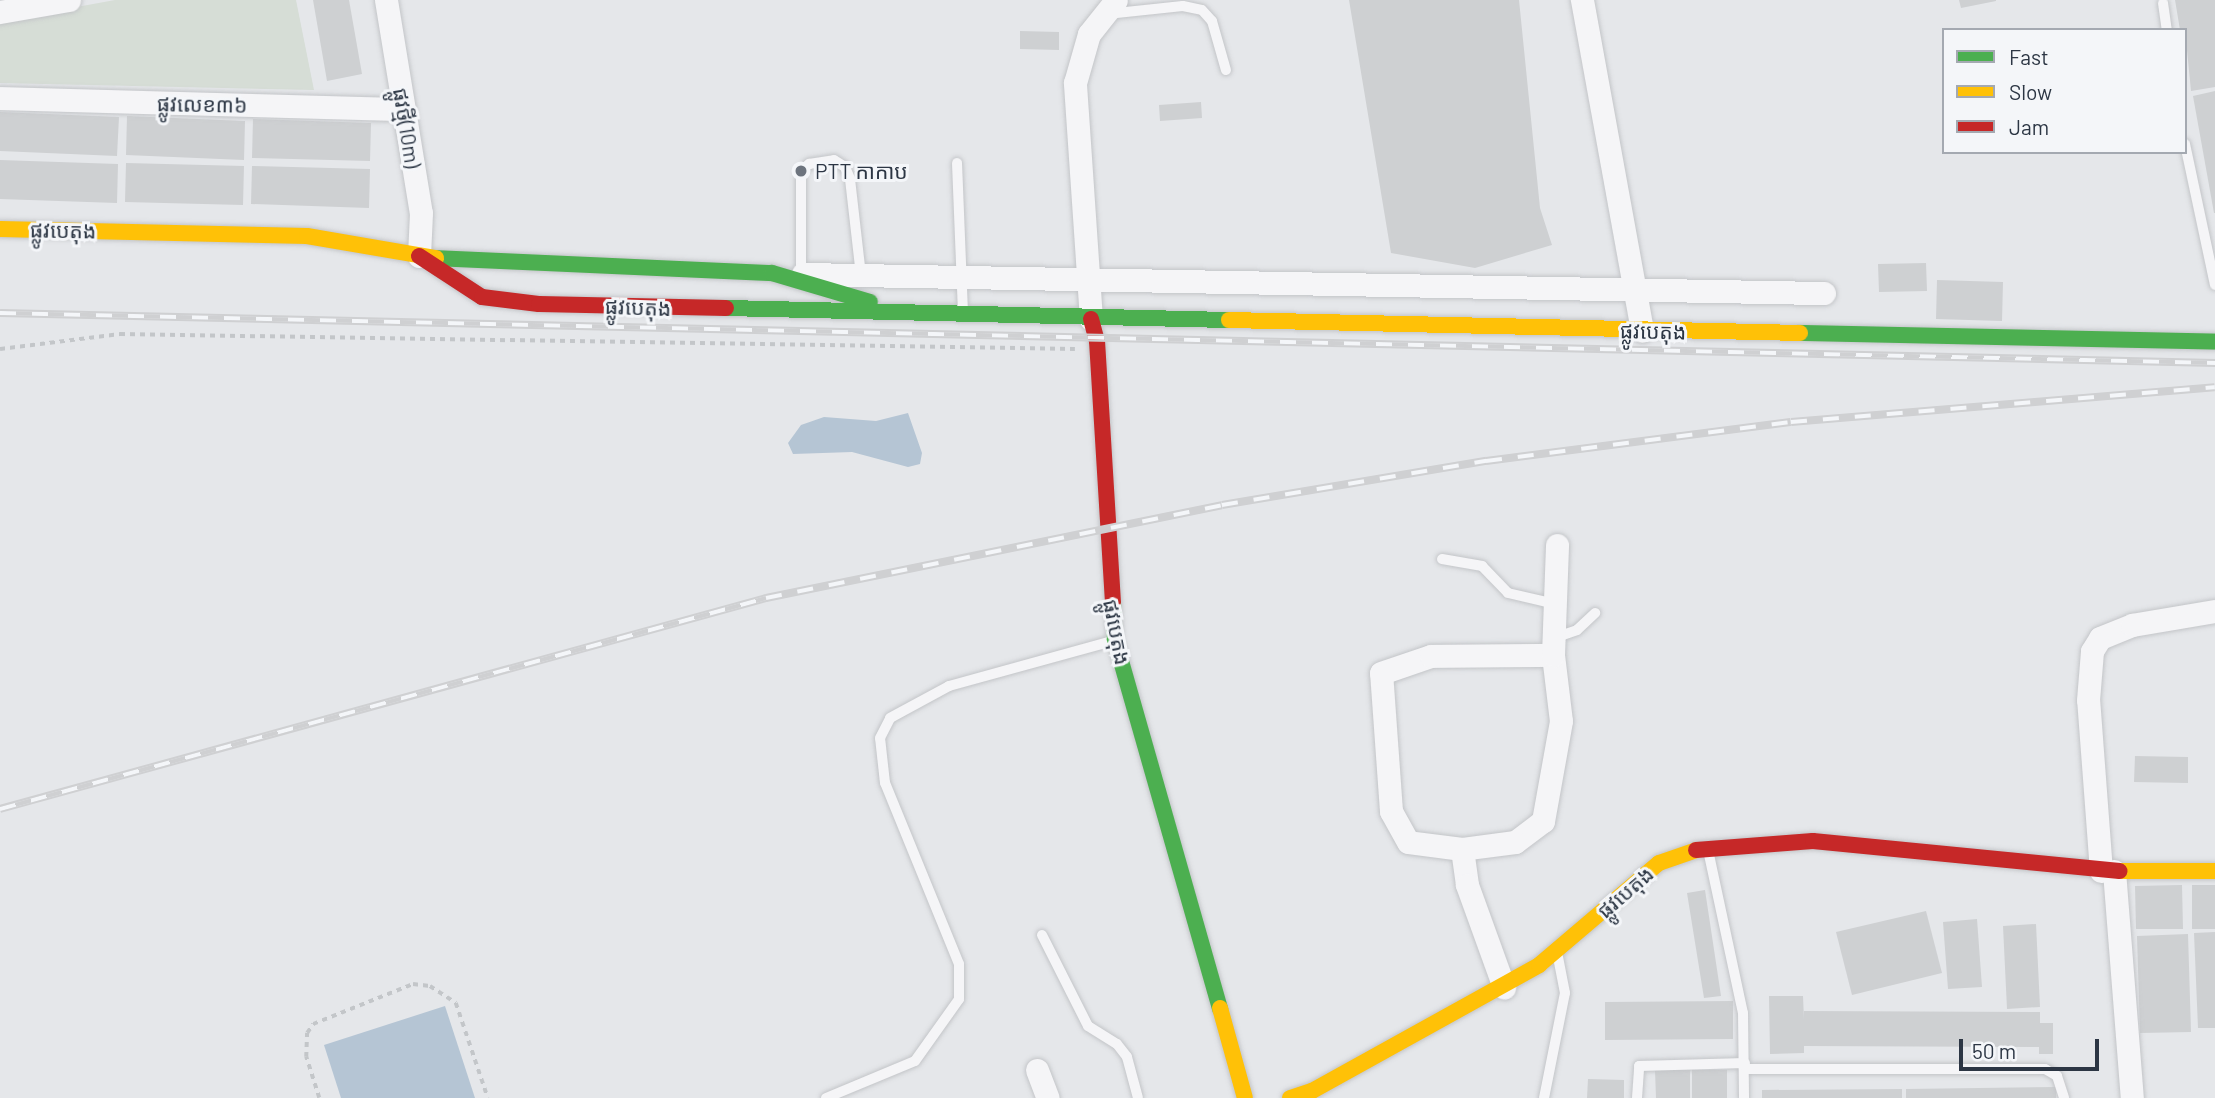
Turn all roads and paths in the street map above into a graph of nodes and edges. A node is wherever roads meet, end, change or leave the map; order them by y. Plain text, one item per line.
1 (69, 0) edge
2 (386, 0) edge
3 (1582, 0) edge
4 (2163, 3) dead end
5 (1110, 7) edge
6 (0, 12) edge
7 (2167, 28) edge
8 (1226, 70) dead end
9 (0, 98) edge
10 (404, 109) junction
11 (2187, 153) edge
12 (957, 163) dead end
13 (0, 229) edge
14 (419, 256) junction
15 (772, 273) joint
16 (861, 275) junction
17 (801, 278) junction
18 (961, 278) junction
19 (1087, 280) junction
20 (2215, 285) edge
21 (1634, 290) junction
22 (1824, 293) dead end
23 (862, 307) junction
24 (802, 312) junction
25 (963, 317) junction
26 (1091, 318) junction
27 (1642, 331) junction
28 (2215, 342) edge
29 (0, 349) edge
30 (1097, 349) junction
31 (1557, 545) dead end
32 (1442, 559) dead end
33 (1555, 604) junction
34 (2215, 611) edge
35 (1595, 613) dead end
36 (1115, 640) junction
37 (1553, 646) junction
38 (1707, 847) junction
39 (1462, 849) junction
40 (2215, 871) edge
41 (2107, 872) junction
42 (1042, 935) dead end
43 (1557, 951) junction
44 (1504, 987) junction
45 (1745, 1066) junction
46 (1037, 1070) dead end
47 (319, 1098) edge
48 (488, 1098) edge
49 (827, 1098) edge
50 (1048, 1098) edge
51 (1138, 1098) edge
52 (1245, 1098) edge
53 (1290, 1098) edge
54 (1544, 1098) edge
55 (1637, 1098) edge
56 (1744, 1098) edge
57 (2064, 1098) edge
58 (2132, 1098) edge

1 - 6 street
2 - 10 street, ផ្លូវថ្មី(10m)
3 - 21 street
4 - 7 lane
5 - 8 lane
5 - 19 street, ផ្លូវបេតុង
9 - 10 street, ផ្លូវលេខ៣៦
10 - 14 street, ផ្លូវថ្មី(10m)
11 - 20 lane
12 - 18 lane
13 - 14 main road, ផ្លូវបេតុង
14 - 15 main road, ផ្លូវបេតុង
14 - 24 main road, ផ្លូវបេតុង
15 - 17 street
16 - 17 street
16 - 17 lane
16 - 18 street
16 - 23 lane
17 - 23 main road, ផ្លូវបេតុង
17 - 24 lane
18 - 19 street
18 - 25 lane
19 - 21 street
19 - 26 street, ផ្លូវបេតុង
21 - 22 street
21 - 27 street
23 - 24 main road, ផ្លូវបេតុង
23 - 25 main road, ផ្លូវបេតុង
25 - 26 main road, ផ្លូវបេតុង
26 - 27 main road, ផ្លូវបេតុង
26 - 30 main road, ផ្លូវបេតុង
27 - 28 main road, ផ្លូវបេតុង
29 - 30 path
30 - 36 main road, ផ្លូវបេតុង
31 - 33 street
32 - 33 lane
33 - 37 street
34 - 41 street
35 - 37 lane
36 - 49 lane
36 - 52 main road, ផ្លូវបេតុង
37 - 39 street
37 - 39 street
38 - 41 main road, ផ្លូវបេតុង
38 - 43 main road, ផ្លូវបេតុង
38 - 45 lane
39 - 44 street
40 - 41 main road, ផ្លូវបេតុង
41 - 58 street
42 - 51 lane
43 - 44 main road, ផ្លូវបេតុង
43 - 54 lane
44 - 53 main road, ផ្លូវបេតុង
45 - 55 lane
45 - 56 lane
45 - 57 lane
46 - 50 street
47 - 48 path

